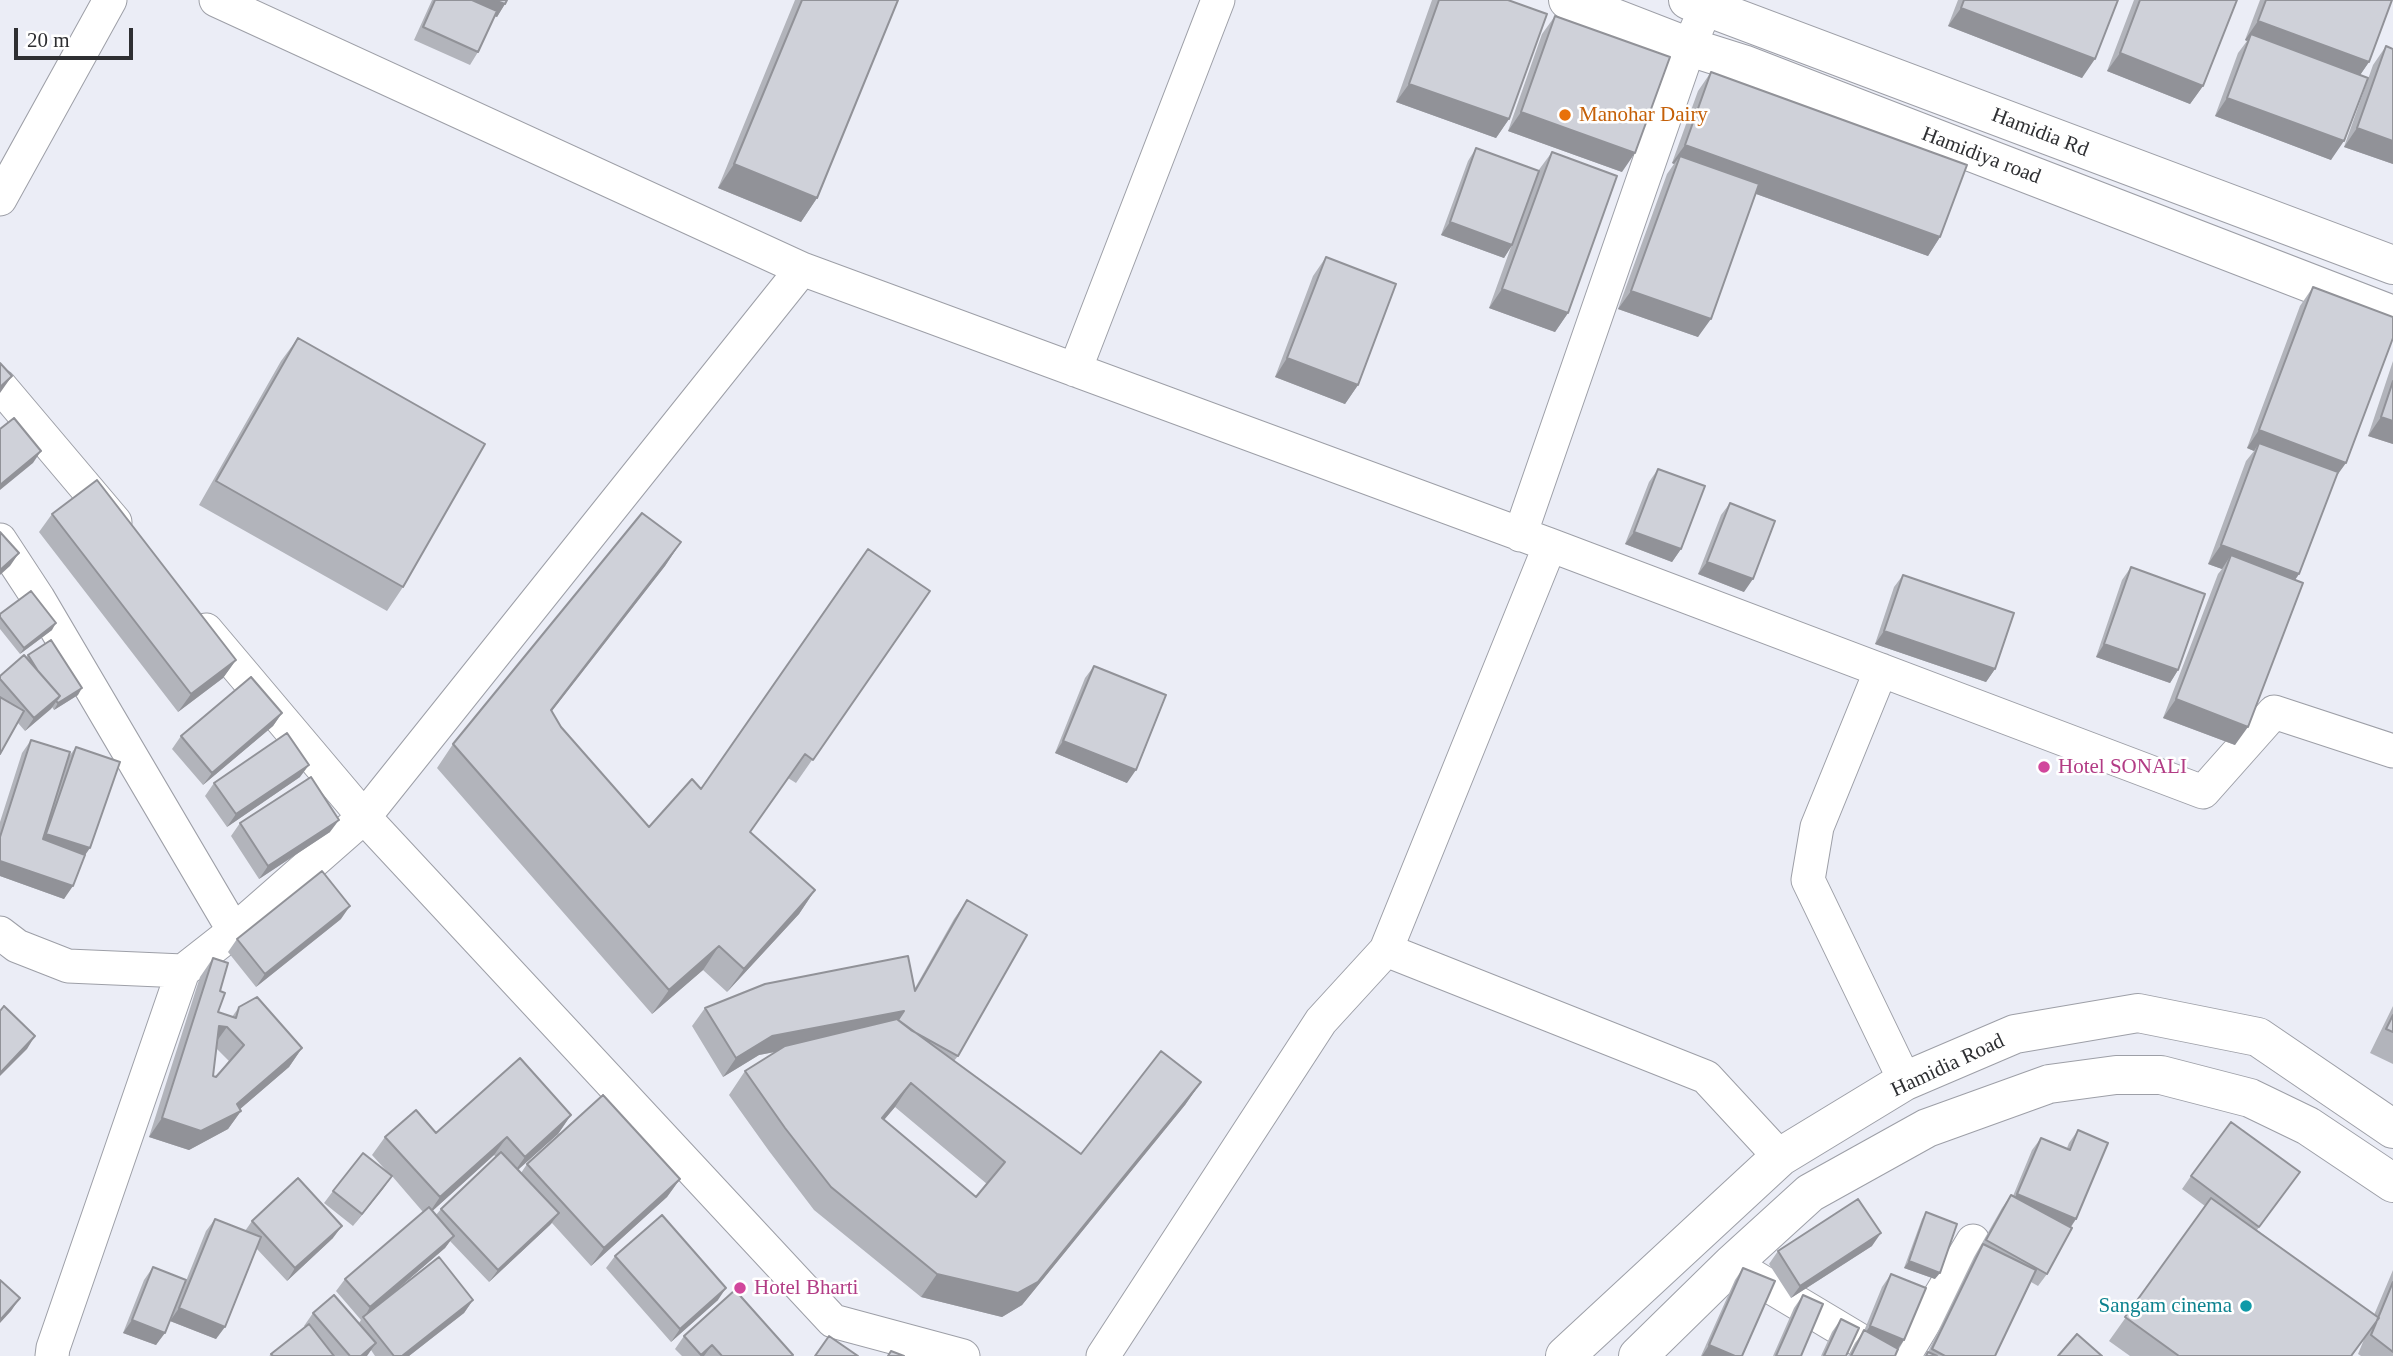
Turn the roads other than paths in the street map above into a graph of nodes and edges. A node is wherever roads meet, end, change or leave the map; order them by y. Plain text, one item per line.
1 (110, 0) edge
2 (216, 0) edge
3 (1217, 0) edge
4 (1568, 0) edge
5 (1719, 6) edge
6 (1689, 47) junction
7 (0, 199) edge
8 (2393, 265) edge
9 (802, 269) junction
10 (2393, 315) edge
11 (1075, 370) junction
12 (0, 386) edge
13 (0, 540) edge
14 (1535, 540) junction
15 (133, 544) edge
16 (186, 607) edge
17 (1881, 670) junction
18 (2393, 751) edge
19 (364, 817) junction
20 (234, 931) junction
21 (0, 933) edge
22 (1386, 950) junction
23 (183, 971) junction
24 (2236, 1033) junction
25 (1905, 1081) junction
26 (2224, 1091) junction
27 (2393, 1129) edge
28 (1780, 1157) junction
29 (2393, 1183) edge
30 (1973, 1241) dead end
31 (1732, 1264) junction
32 (52, 1356) edge
33 (963, 1356) edge
34 (1103, 1356) edge
35 (1565, 1356) edge
36 (1638, 1356) edge
37 (1886, 1356) edge
38 (1904, 1356) edge

1 - 7 street
2 - 9 street
3 - 11 street
4 - 6 main road, Hamidiya road
5 - 6 street
5 - 8 main road, Hamidia Rd
6 - 10 main road, Hamidiya road
6 - 14 street
9 - 11 street
9 - 19 street
11 - 14 street
12 - 15 street
13 - 20 street
14 - 17 street
14 - 22 street
16 - 19 street
17 - 18 street
17 - 25 street
19 - 20 street
19 - 33 street
20 - 23 street
21 - 23 street
22 - 28 street
22 - 34 street
23 - 32 street
24 - 25 main road, Hamidia Road
24 - 26 main road
24 - 27 main road, Hamidia Road
25 - 28 main road, Hamidia Road
26 - 29 main road
26 - 31 main road
28 - 35 main road, Hamidia Road
30 - 38 street
31 - 36 main road
31 - 37 street

